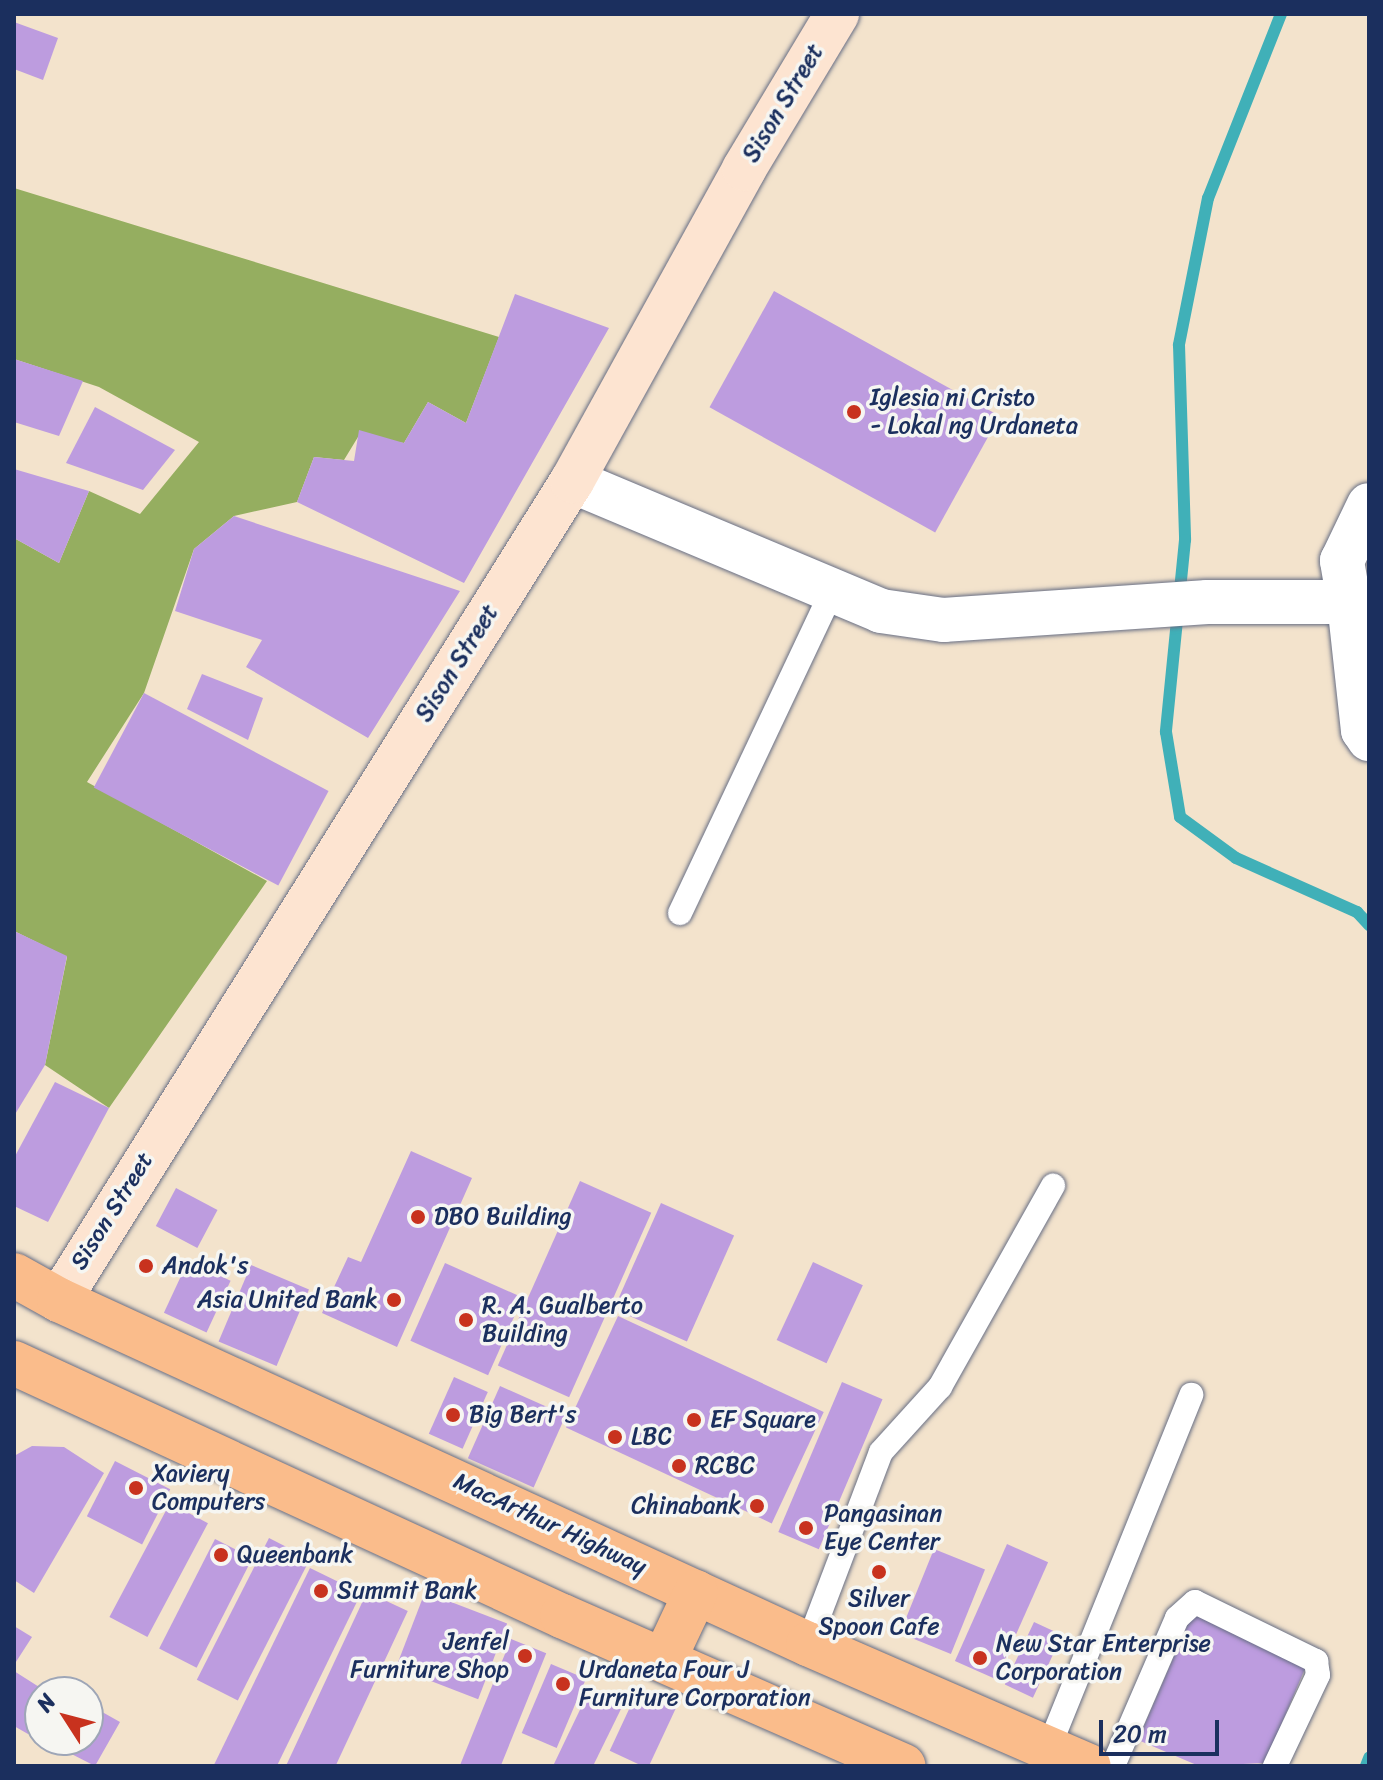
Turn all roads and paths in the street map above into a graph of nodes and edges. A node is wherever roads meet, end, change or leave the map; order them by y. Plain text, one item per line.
1 (837, 14) edge
2 (572, 481) junction
3 (1369, 505) edge
4 (832, 592) junction
5 (1349, 602) junction
6 (1369, 739) edge
7 (680, 913) dead end
8 (1053, 1186) dead end
9 (14, 1275) edge
10 (59, 1300) junction
11 (16, 1368) edge
12 (1191, 1395) dead end
13 (696, 1592) junction
14 (808, 1644) junction
15 (664, 1660) junction
16 (1049, 1747) junction
17 (904, 1766) edge
18 (1089, 1766) edge
19 (1113, 1766) edge
20 (1275, 1766) edge

1 - 2 street, Sison Street
2 - 4 street
2 - 10 street, Sison Street
3 - 5 street
4 - 5 street
4 - 7 lane
5 - 6 street
8 - 14 lane
9 - 10 main road, MacArthur Highway
10 - 13 main road, MacArthur Highway
11 - 15 main road
12 - 16 lane
13 - 14 main road, MacArthur Highway
13 - 15 main road
14 - 16 main road, MacArthur Highway
15 - 17 main road
16 - 18 main road, MacArthur Highway
19 - 20 lane

